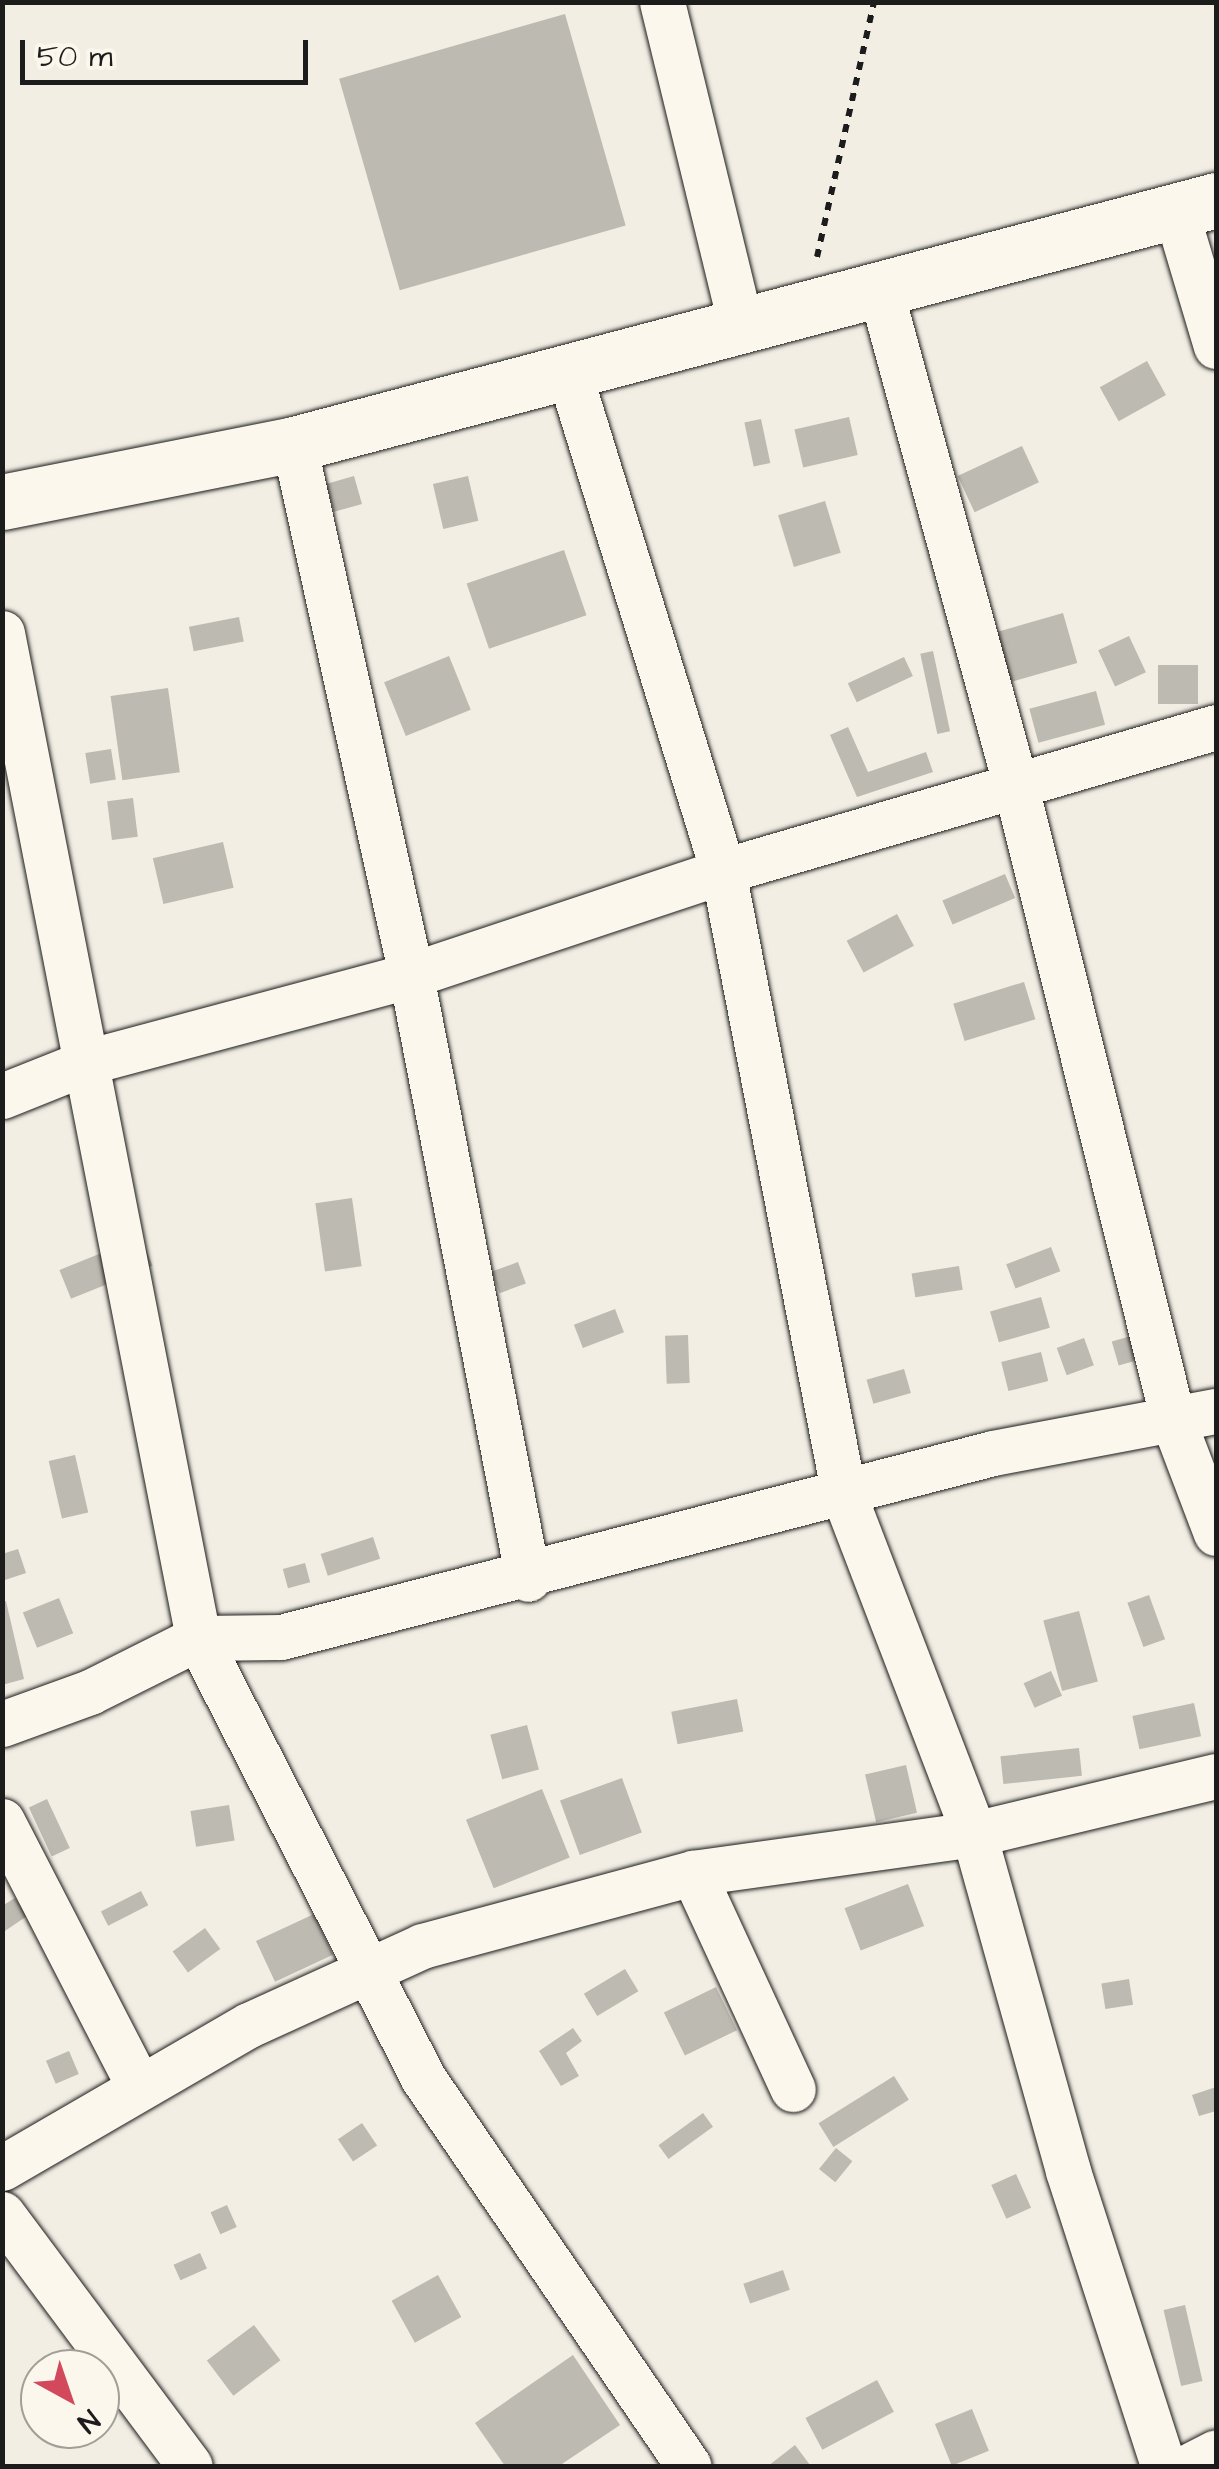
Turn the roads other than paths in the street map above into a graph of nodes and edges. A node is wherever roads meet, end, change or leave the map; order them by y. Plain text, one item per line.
1 (662, 2) edge
2 (1196, 206) edge
3 (879, 285) junction
4 (740, 322) junction
5 (1216, 346) edge
6 (569, 373) junction
7 (294, 444) junction
8 (2, 502) edge
9 (2, 633) edge
10 (1216, 727) edge
11 (1015, 783) junction
12 (723, 871) junction
13 (410, 975) junction
14 (88, 1062) junction
15 (2, 1096) edge
16 (1216, 1411) edge
17 (1173, 1420) junction
18 (844, 1495) junction
19 (1216, 1533) edge
20 (528, 1579) junction
21 (198, 1638) junction
22 (2, 1724) edge
23 (1216, 1776) edge
24 (2, 1821) edge
25 (974, 1834) junction
26 (693, 1873) junction
27 (368, 1968) junction
28 (138, 2086) junction
29 (792, 2090) dead end
30 (2, 2168) edge
31 (2, 2214) edge
32 (1216, 2452) edge
33 (190, 2466) edge
34 (690, 2466) edge
35 (1163, 2466) edge
36 (1189, 2466) edge

1 - 4 street
2 - 3 main road
2 - 5 street
3 - 4 main road
3 - 11 street
4 - 6 main road
6 - 7 main road
6 - 12 street
7 - 8 main road
7 - 13 street
9 - 14 street
10 - 11 street
11 - 12 street
11 - 17 street
12 - 13 street
12 - 18 street
13 - 14 street
13 - 20 street
14 - 15 street
14 - 21 street
16 - 17 street
17 - 18 street
17 - 19 street
18 - 20 street
18 - 25 street
20 - 21 street
21 - 22 street
21 - 27 street
23 - 25 street
24 - 28 street
25 - 26 street
25 - 35 street
26 - 27 street
26 - 29 street
27 - 28 street
27 - 34 street
28 - 30 street
31 - 33 street
32 - 36 street

